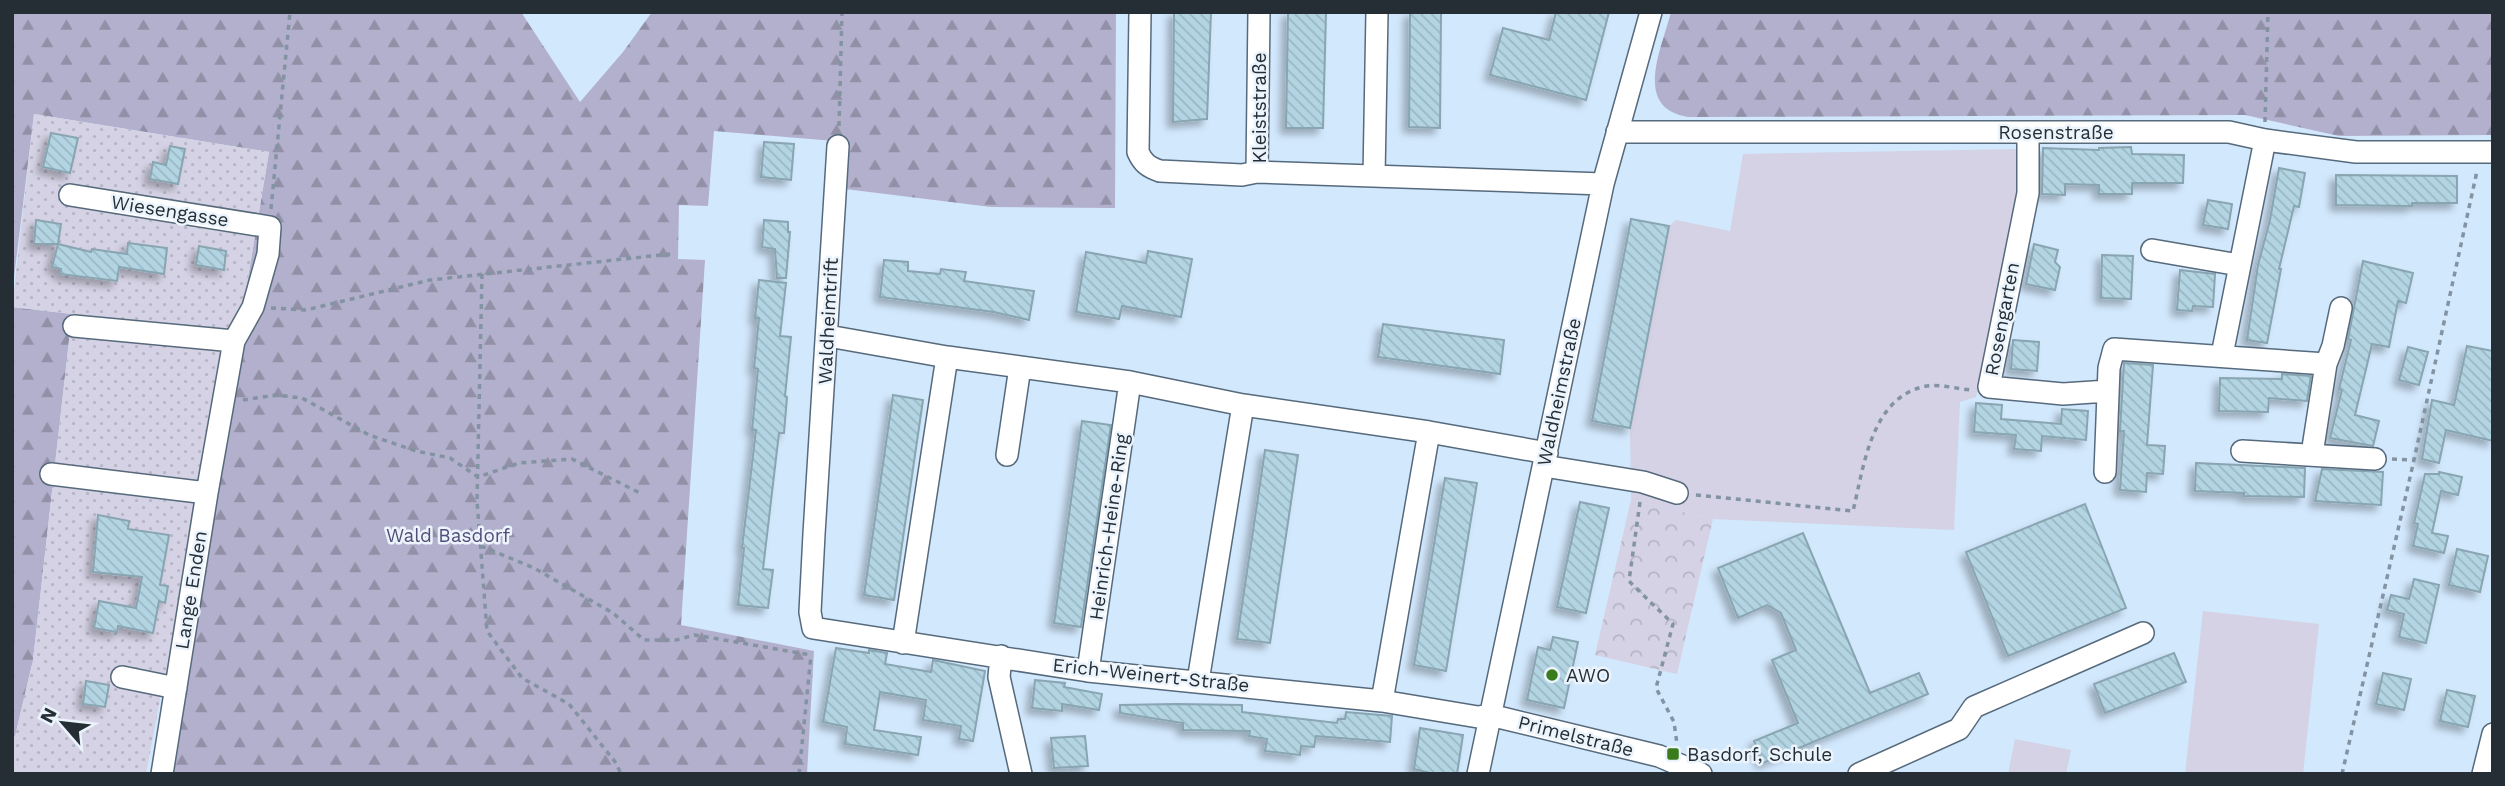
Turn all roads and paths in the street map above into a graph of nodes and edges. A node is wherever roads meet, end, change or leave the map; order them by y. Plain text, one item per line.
1 (290, 12) edge
2 (842, 12) edge
3 (1140, 12) edge
4 (1259, 12) edge
5 (1377, 12) edge
6 (1651, 12) edge
7 (2268, 12) edge
8 (1617, 132) junction
9 (2028, 132) junction
10 (2265, 140) junction
11 (838, 146) joint
12 (2487, 152) edge
13 (1257, 172) junction
14 (1374, 176) junction
15 (1603, 184) junction
16 (70, 195) dead end
17 (270, 227) junction
18 (2151, 250) dead end
19 (670, 254) dead end
20 (2239, 265) junction
21 (482, 274) junction
22 (253, 307) junction
23 (2341, 308) dead end
24 (74, 326) dead end
25 (828, 336) junction
26 (234, 341) junction
27 (2222, 355) junction
28 (947, 357) junction
29 (2326, 364) junction
30 (1020, 367) junction
31 (1130, 382) junction
32 (1989, 387) junction
33 (2108, 391) junction
34 (224, 394) junction
35 (1243, 405) junction
36 (1429, 432) junction
37 (2242, 451) dead end
38 (2312, 454) junction
39 (1006, 455) dead end
40 (2375, 458) dead end
41 (1545, 460) junction
42 (2105, 472) dead end
43 (51, 474) dead end
44 (478, 477) junction
45 (1643, 482) junction
46 (640, 492) dead end
47 (207, 493) junction
48 (1677, 493) joint
49 (481, 546) junction
50 (813, 628) joint
51 (2143, 633) dead end
52 (904, 643) junction
53 (1001, 656) junction
54 (1088, 671) junction
55 (122, 677) dead end
56 (1198, 681) junction
57 (176, 688) junction
58 (1382, 701) junction
59 (1490, 715) junction
60 (2493, 734) edge
61 (1681, 765) junction
62 (162, 774) edge
63 (621, 774) edge
64 (799, 774) edge
65 (1021, 774) edge
66 (1478, 774) edge
67 (1701, 774) edge
68 (1859, 774) edge
69 (2342, 774) edge
70 (2483, 774) edge

1 - 17 path
2 - 11 path
3 - 13 street
4 - 13 street, Kleiststraße
5 - 14 street
6 - 8 street, Waldheimstraße
7 - 10 path
8 - 9 street, Rosenstraße
8 - 15 street, Waldheimstraße
9 - 10 street, Rosenstraße
9 - 32 street, Rosengarten
10 - 12 street, Rosenstraße
10 - 20 street
11 - 25 street, Waldheimtrift
12 - 69 path
13 - 14 street, Kleiststraße
14 - 15 street, Kleiststraße
15 - 41 street, Waldheimstraße
16 - 17 street, Wiesengasse
17 - 22 street, Lange Enden
18 - 20 street
19 - 21 path
20 - 27 street
21 - 22 path
21 - 44 path
22 - 26 street, Lange Enden
23 - 29 street
24 - 26 street
25 - 28 street
25 - 50 street, Waldheimtrift
26 - 34 street, Lange Enden
27 - 29 street
27 - 33 street
28 - 30 street
28 - 52 street
29 - 38 street
30 - 31 street
30 - 39 street
31 - 35 street
31 - 54 street, Heinrich-Heine-Ring
32 - 33 street, Rosengarten
32 - 48 path
33 - 42 street
34 - 44 path
34 - 47 street, Lange Enden
35 - 36 street
35 - 56 street
36 - 41 street
36 - 58 street
37 - 38 street
38 - 40 street
41 - 45 street
41 - 59 street, Waldheimstraße
43 - 47 street
44 - 46 path
44 - 49 path
45 - 48 street
45 - 61 path
47 - 57 street, Lange Enden
49 - 63 path
49 - 64 path
50 - 52 street, Erich-Weinert-Straße
51 - 68 street
52 - 53 street, Erich-Weinert-Straße
53 - 54 street, Erich-Weinert-Straße
53 - 65 street
54 - 56 street, Erich-Weinert-Straße
55 - 57 street
56 - 58 street, Erich-Weinert-Straße
57 - 62 street, Lange Enden
58 - 59 street, Erich-Weinert-Straße
59 - 61 street, Primelstraße
59 - 66 street, Waldheimstraße
60 - 70 street
61 - 67 street, Primelstraße

